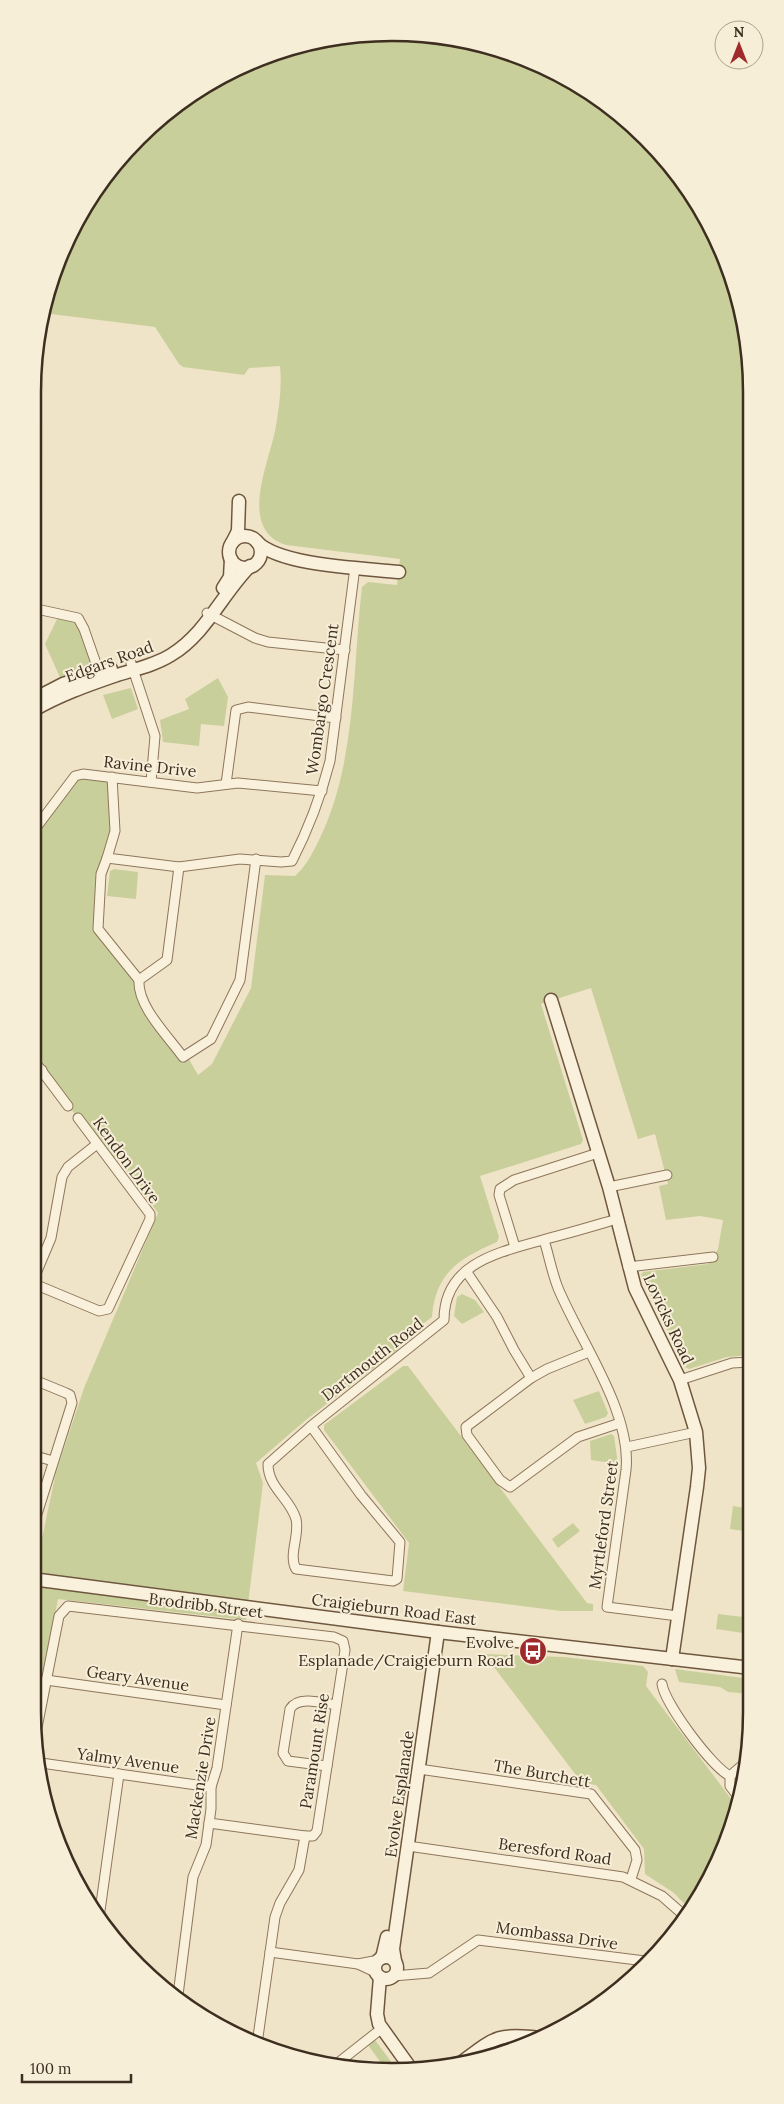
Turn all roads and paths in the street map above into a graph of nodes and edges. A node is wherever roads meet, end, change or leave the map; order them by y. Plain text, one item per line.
1 (255, 540) junction
2 (232, 543) junction
3 (231, 558) junction
4 (291, 559) junction
5 (251, 566) junction
6 (355, 567) junction
7 (399, 572) dead end
8 (41, 610) edge
9 (210, 614) junction
10 (345, 650) junction
11 (132, 667) junction
12 (99, 672) junction
13 (41, 695) edge
14 (41, 706) edge
15 (336, 718) junction
16 (112, 777) junction
17 (151, 782) junction
18 (226, 784) junction
19 (322, 791) junction
20 (41, 821) edge
21 (107, 858) junction
22 (256, 859) junction
23 (179, 867) junction
24 (139, 980) junction
25 (551, 1000) dead end
26 (42, 1070) edge
27 (68, 1106) dead end
28 (78, 1118) dead end
29 (97, 1144) junction
30 (598, 1153) junction
31 (667, 1175) dead end
32 (609, 1187) junction
33 (617, 1219) junction
34 (544, 1240) junction
35 (515, 1247) junction
36 (713, 1257) dead end
37 (41, 1262) edge
38 (628, 1267) junction
39 (466, 1271) junction
40 (41, 1287) edge
41 (589, 1352) junction
42 (743, 1362) edge
43 (531, 1378) junction
44 (680, 1380) junction
45 (41, 1382) edge
46 (620, 1423) junction
47 (311, 1426) junction
48 (696, 1432) junction
49 (627, 1447) junction
50 (41, 1458) edge
51 (53, 1462) junction
52 (41, 1501) edge
53 (41, 1580) edge
54 (678, 1616) junction
55 (238, 1624) junction
56 (434, 1631) junction
57 (343, 1641) joint
58 (672, 1659) junction
59 (743, 1667) edge
60 (46, 1680) junction
61 (662, 1684) dead end
62 (226, 1705) junction
63 (336, 1705) junction
64 (41, 1707) edge
65 (45, 1764) edge
66 (327, 1766) junction
67 (415, 1769) junction
68 (738, 1769) edge
69 (119, 1774) junction
70 (730, 1776) junction
71 (211, 1787) junction
72 (734, 1791) edge
73 (209, 1823) junction
74 (309, 1836) junction
75 (404, 1845) junction
76 (631, 1879) junction
77 (100, 1908) edge
78 (680, 1912) edge
79 (270, 1952) junction
80 (640, 1960) edge
81 (387, 1969) junction
82 (179, 1990) edge
83 (381, 2029) junction
84 (258, 2036) edge
85 (525, 2036) edge
86 (510, 2042) edge
87 (494, 2048) edge
88 (476, 2052) edge
89 (342, 2059) edge
90 (406, 2062) edge
91 (415, 2062) edge

1 - 2 street
1 - 2 street
1 - 4 street
1 - 5 street
2 - 3 street
3 - 5 street
3 - 9 street, Edgars Road
4 - 5 street
4 - 6 street
5 - 9 street, Edgars Road
6 - 7 street
6 - 10 street, Wombargo Crescent
8 - 12 street
9 - 10 street
9 - 11 street, Edgars Road
10 - 15 street, Wombargo Crescent
11 - 12 street, Edgars Road
11 - 14 street, Edgars Road
11 - 17 street
12 - 13 street, Edgars Road
15 - 18 street
15 - 19 street, Wombargo Crescent
16 - 17 street, Ravine Drive
16 - 20 street, Ravine Drive
16 - 21 street
17 - 18 street, Ravine Drive
18 - 19 street, Ravine Drive
19 - 22 street, Wombargo Crescent
21 - 23 street, Wombargo Crescent
21 - 24 street
22 - 23 street, Wombargo Crescent
22 - 24 street
23 - 24 street
25 - 30 street, Lovicks Road
26 - 27 street
28 - 29 street, Kendon Drive
29 - 37 street
29 - 40 street, Kendon Drive
30 - 32 street, Lovicks Road
30 - 35 street
31 - 32 street
32 - 33 street, Lovicks Road
33 - 34 street, Dartmouth Road
33 - 38 street, Lovicks Road
34 - 35 street, Dartmouth Road
34 - 41 street, Myrtleford Street
35 - 39 street, Dartmouth Road
36 - 38 street
38 - 44 street, Lovicks Road
39 - 43 street
39 - 47 street, Dartmouth Road
41 - 43 street
41 - 46 street, Myrtleford Street
42 - 44 street
43 - 46 street
44 - 48 street, Lovicks Road
45 - 51 street
46 - 49 street, Myrtleford Street
47 - 47 street, Dartmouth Road
48 - 49 street
48 - 54 street, Lovicks Road
49 - 54 street, Myrtleford Street
50 - 51 street
51 - 52 street
53 - 56 street, Craigieburn Road East
54 - 58 street, Lovicks Road
55 - 57 street, Brodribb Street
55 - 60 street, Brodribb Street
55 - 62 street, Mackenzie Drive
56 - 58 street, Craigieburn Road East
56 - 67 street, Evolve Esplanade
57 - 63 street, Paramount Rise
58 - 59 street, Craigieburn Road East
60 - 62 street, Geary Avenue
60 - 64 street
61 - 70 street
62 - 71 street, Mackenzie Drive
63 - 66 street, Paramount Rise
63 - 66 street
65 - 69 street, Yalmy Avenue
66 - 74 street, Paramount Rise
67 - 75 street, Evolve Esplanade
67 - 76 street, The Burchett
68 - 70 street
69 - 71 street, Yalmy Avenue
69 - 77 street
70 - 72 street
71 - 73 street, Mackenzie Drive
73 - 74 street
73 - 82 street, Mackenzie Drive
74 - 79 street, Paramount Rise
75 - 76 street, Beresford Road
75 - 81 street, Evolve Esplanade
76 - 78 street, Beresford Road
79 - 81 street, Mombassa Drive
79 - 84 street, Paramount Rise
80 - 81 street, Mombassa Drive
81 - 83 street, Evolve Esplanade
81 - 91 street, Evolve Esplanade
83 - 89 street
83 - 90 street, Evolve Esplanade
85 - 88 street
86 - 87 street

